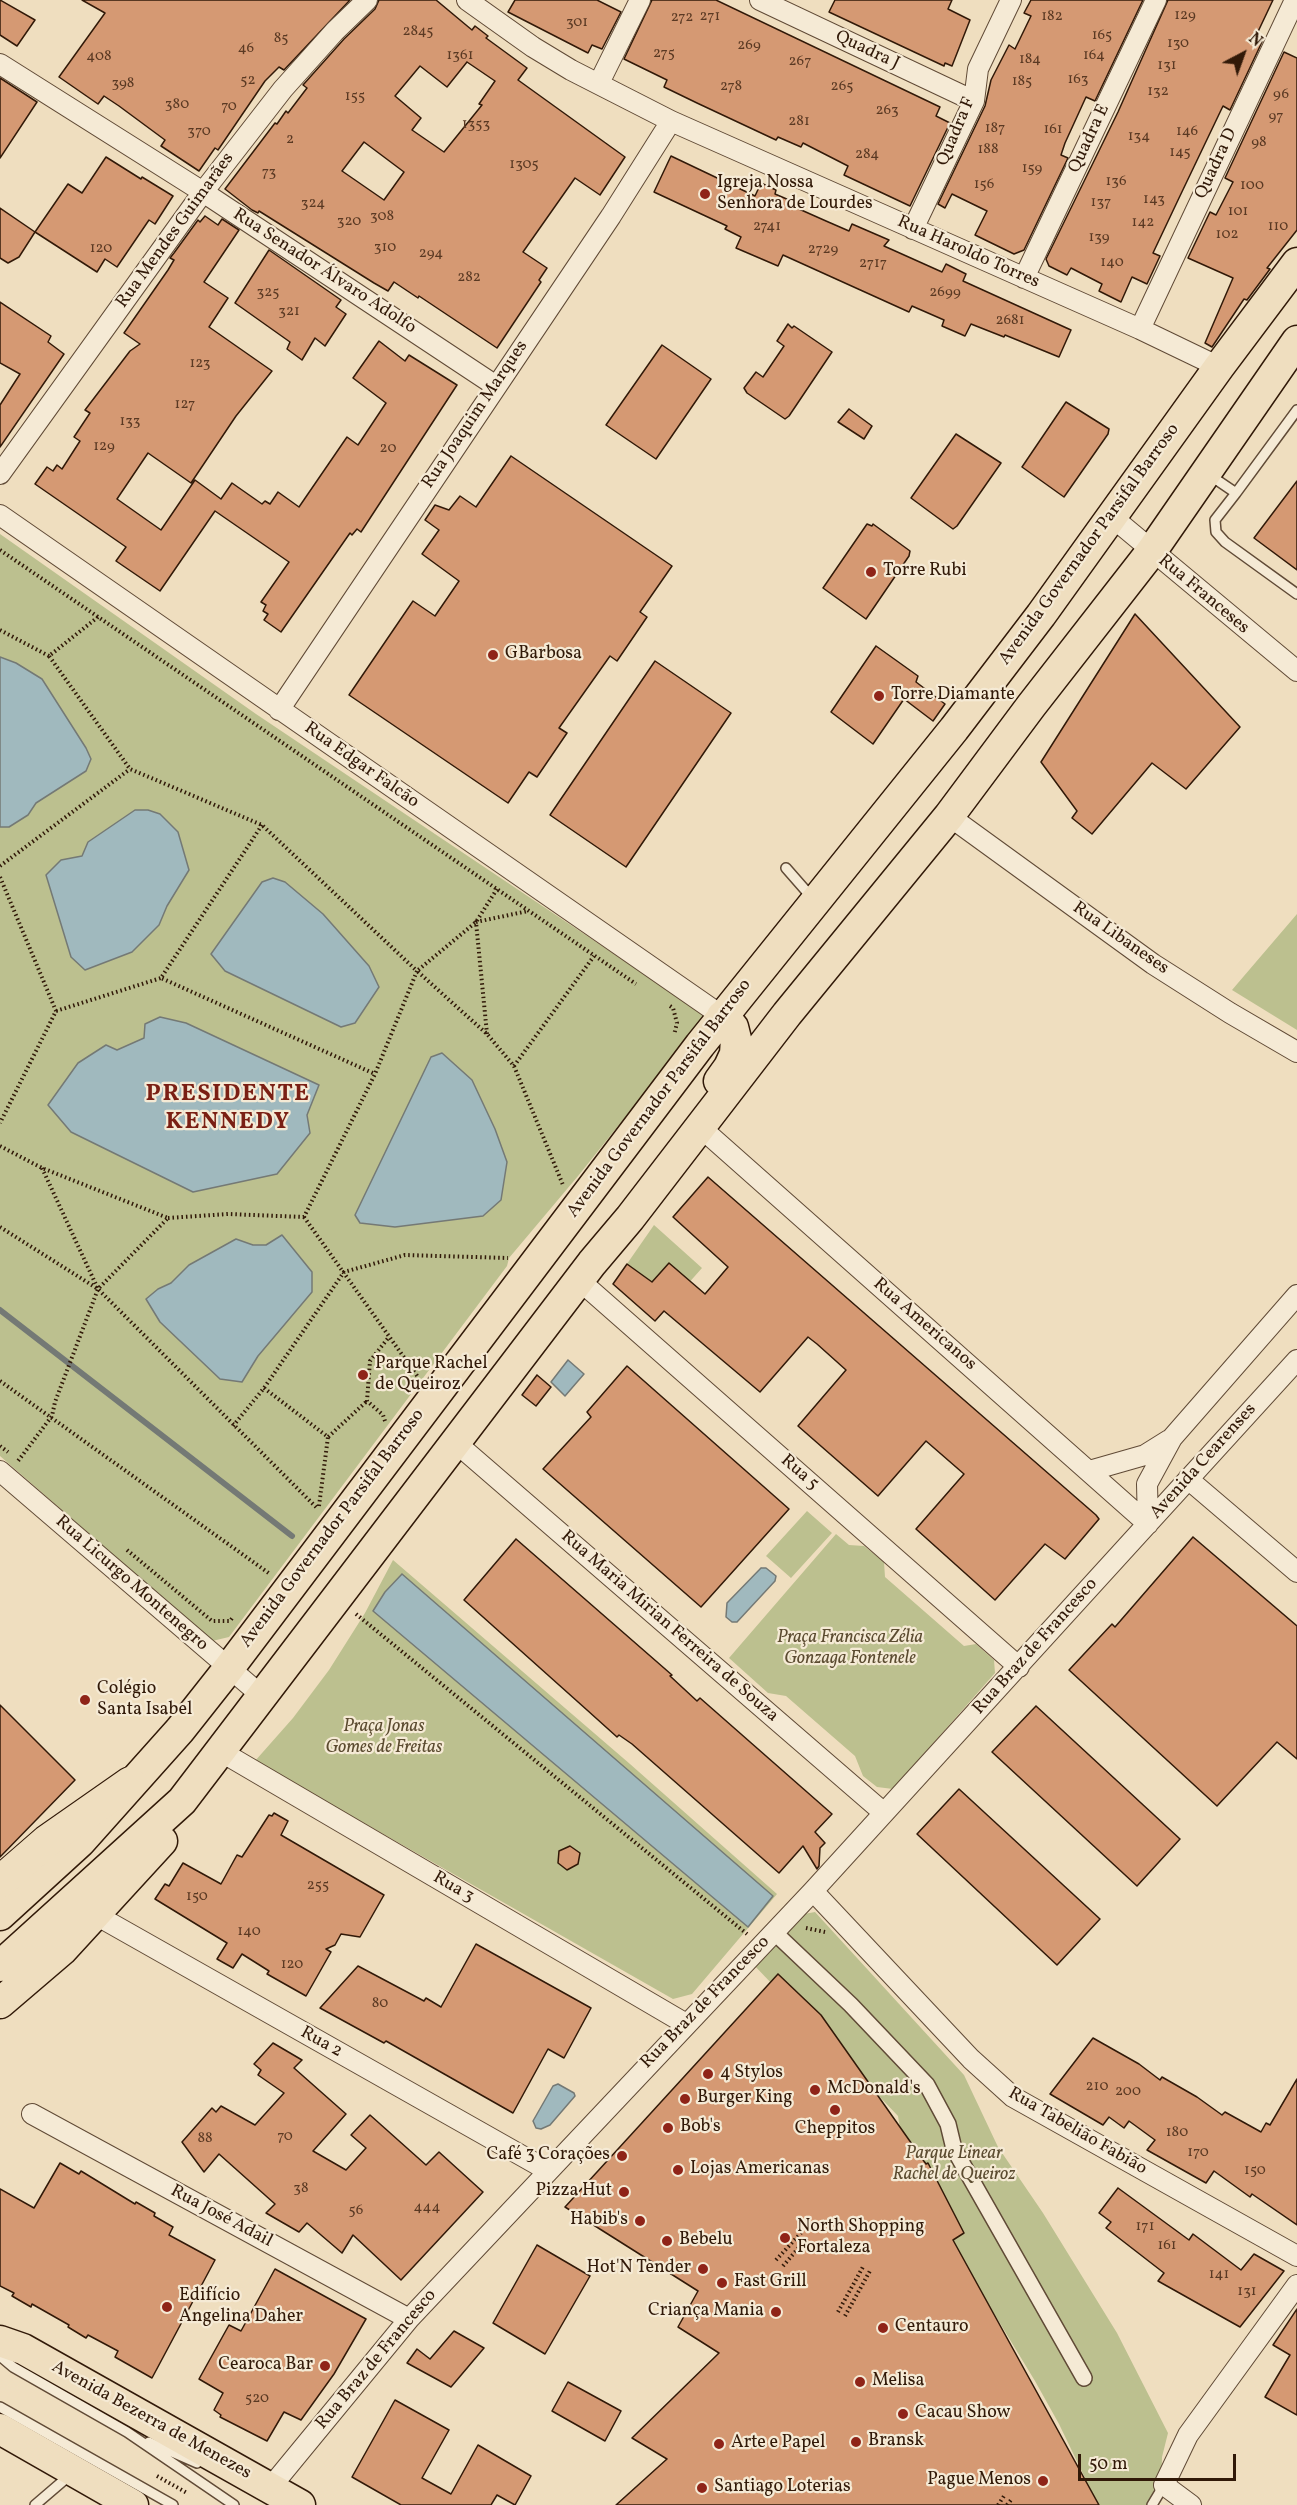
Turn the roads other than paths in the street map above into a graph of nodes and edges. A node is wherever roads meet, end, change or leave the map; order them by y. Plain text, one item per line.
1 (367, 0) edge
2 (467, 0) edge
3 (640, 0) edge
4 (760, 0) edge
5 (1011, 0) edge
6 (1156, 0) edge
7 (1295, 0) edge
8 (790, 6) edge
9 (495, 9) edge
10 (0, 64) edge
11 (599, 83) junction
12 (974, 101) junction
13 (671, 120) junction
14 (203, 192) junction
15 (913, 229) junction
16 (1297, 263) edge
17 (1024, 278) junction
18 (1140, 329) junction
19 (1297, 341) edge
20 (1219, 367) junction
21 (496, 386) junction
22 (1297, 410) edge
23 (1206, 472) junction
24 (0, 474) edge
25 (1236, 493) junction
26 (0, 514) edge
27 (1112, 517) junction
28 (1151, 552) junction
29 (1297, 594) edge
30 (1297, 671) edge
31 (279, 710) junction
32 (949, 816) junction
33 (786, 868) dead end
34 (815, 901) junction
35 (722, 1016) junction
36 (1297, 1052) edge
37 (700, 1127) junction
38 (586, 1271) junction
39 (1297, 1294) edge
40 (1297, 1359) edge
41 (1172, 1438) junction
42 (455, 1442) junction
43 (0, 1471) edge
44 (1089, 1471) junction
45 (1188, 1479) junction
46 (1148, 1524) junction
47 (1297, 1572) edge
48 (1019, 1667) junction
49 (229, 1668) junction
50 (262, 1696) junction
51 (220, 1751) junction
52 (130, 1783) junction
53 (182, 1801) junction
54 (884, 1813) junction
55 (0, 1882) edge
56 (813, 1891) junction
57 (0, 1915) edge
58 (96, 1915) junction
59 (767, 1939) junction
60 (0, 1966) edge
61 (0, 2003) edge
62 (686, 2024) junction
63 (32, 2114) dead end
64 (547, 2170) junction
65 (1297, 2256) edge
66 (1297, 2285) edge
67 (409, 2319) junction
68 (0, 2341) edge
69 (0, 2356) edge
70 (1084, 2378) dead end
71 (0, 2407) edge
72 (0, 2429) edge
73 (128, 2432) junction
74 (202, 2465) dead end
75 (74, 2471) junction
76 (1164, 2485) junction
77 (270, 2488) junction
78 (35, 2505) edge
79 (133, 2505) edge
80 (173, 2505) edge
81 (234, 2505) edge
82 (300, 2505) edge
83 (1152, 2505) edge
84 (1191, 2505) edge

1 - 14 street, Rua Mendes Guimarães
2 - 9 street, Rua Haroldo Torres
3 - 11 street
4 - 8 street, Quadra J
5 - 12 street, Quadra F
6 - 17 street, Quadra E
7 - 18 street, Quadra D
8 - 12 street, Quadra J
9 - 11 street, Rua Haroldo Torres
10 - 14 street, Rua Senador Álvaro Adolfo
11 - 13 street, Rua Haroldo Torres
12 - 15 street, Quadra F
13 - 15 street, Rua Haroldo Torres
13 - 21 street, Rua Joaquim Marques
14 - 21 street, Rua Senador Álvaro Adolfo
14 - 24 street, Rua Mendes Guimarães
15 - 17 street, Rua Haroldo Torres
16 - 20 main road, Avenida Governador Parsifal Barroso
17 - 18 street, Rua Haroldo Torres
18 - 20 street, Rua Haroldo Torres
19 - 23 main road
20 - 27 main road, Avenida Governador Parsifal Barroso
21 - 31 street, Rua Joaquim Marques
22 - 25 lane
23 - 25 lane
23 - 28 main road
25 - 29 lane
26 - 31 street, Rua Edgar Falcão
27 - 28 street, Rua Franceses
27 - 34 main road, Avenida Governador Parsifal Barroso
28 - 30 street, Rua Franceses
28 - 32 main road
31 - 35 street, Rua Edgar Falcão
32 - 36 street, Rua Libaneses
32 - 37 main road
33 - 34 lane
34 - 35 main road, Avenida Governador Parsifal Barroso
35 - 38 main road
35 - 49 main road, Avenida Governador Parsifal Barroso
37 - 38 main road
37 - 44 street, Rua Americanos
38 - 42 main road
38 - 48 street, Rua 5
39 - 41 street, Avenida Cearenses
40 - 45 street, Avenida Cearenses
41 - 44 street, Avenida Cearenses
41 - 46 street, Avenida Cearenses
42 - 50 main road
42 - 54 street, Rua Maria Mirian Ferreira de Souza
43 - 49 street, Rua Licurgo Montenegro
44 - 46 street, Rua Americanos
45 - 46 street, Avenida Cearenses
45 - 47 street
46 - 48 street, Rua Braz de Francesco
48 - 54 street, Rua Braz de Francesco
49 - 50 street, Rua Licurgo Montenegro
49 - 52 main road, Avenida Governador Parsifal Barroso
50 - 51 main road
51 - 53 main road
51 - 62 street, Rua 3
52 - 55 highway
52 - 57 main road, Avenida Governador Parsifal Barroso
53 - 58 main road
53 - 60 main road
54 - 56 street, Rua Braz de Francesco
56 - 59 street, Rua Braz de Francesco
56 - 65 street, Rua Tabelião Fabião
58 - 61 main road
58 - 64 street, Rua 2
59 - 62 street, Rua Braz de Francesco
59 - 70 street
62 - 64 street, Rua Braz de Francesco
63 - 67 street, Rua José Adail
64 - 67 street, Rua Braz de Francesco
66 - 76 street
67 - 77 street, Rua Braz de Francesco
68 - 77 main road, Avenida Bezerra de Menezes
69 - 73 lane, Avenida Bezerra de Menezes
71 - 80 lane
72 - 75 main road
73 - 74 lane, Avenida Bezerra de Menezes
73 - 81 lane, Avenida Bezerra de Menezes
75 - 78 lane
75 - 79 main road
76 - 83 lane
76 - 84 street
77 - 82 main road, Avenida Bezerra de Menezes

